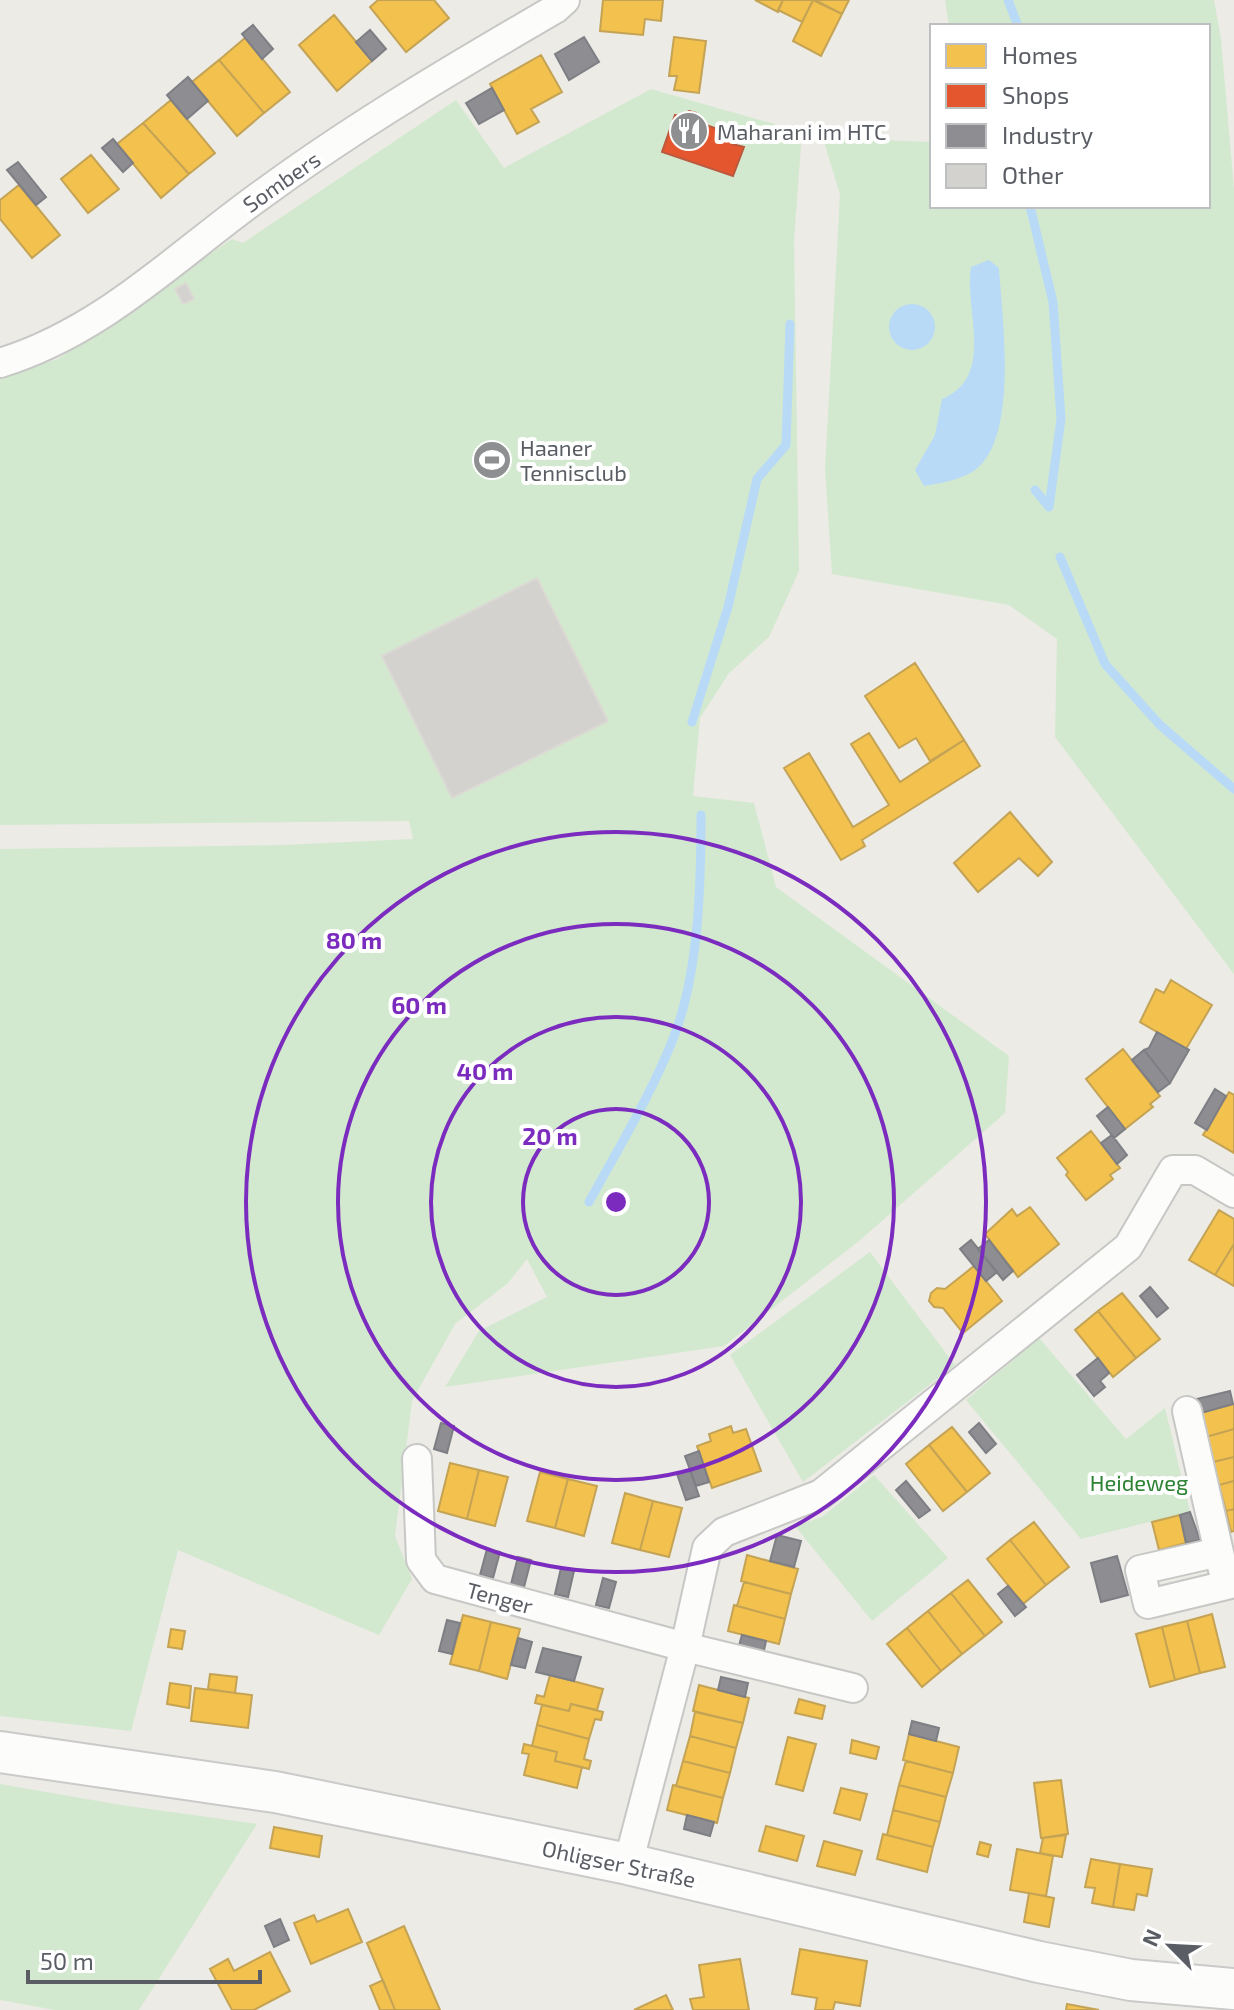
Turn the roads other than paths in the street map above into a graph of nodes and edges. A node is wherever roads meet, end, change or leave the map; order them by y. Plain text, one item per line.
1 (565, 0) edge
2 (0, 363) edge
3 (1234, 1193) edge
4 (1187, 1411) dead end
5 (417, 1459) dead end
6 (1219, 1552) junction
7 (1231, 1584) edge
8 (685, 1647) junction
9 (853, 1688) dead end
10 (0, 1752) edge
11 (628, 1864) junction
12 (1234, 1989) edge

1 - 2 street, Sombers
3 - 8 street
4 - 6 street
5 - 8 street, Tenger
6 - 7 street
6 - 7 street
8 - 9 street
8 - 11 street
10 - 11 main road, Ohligser Straße
11 - 12 main road, Ohligser Straße

